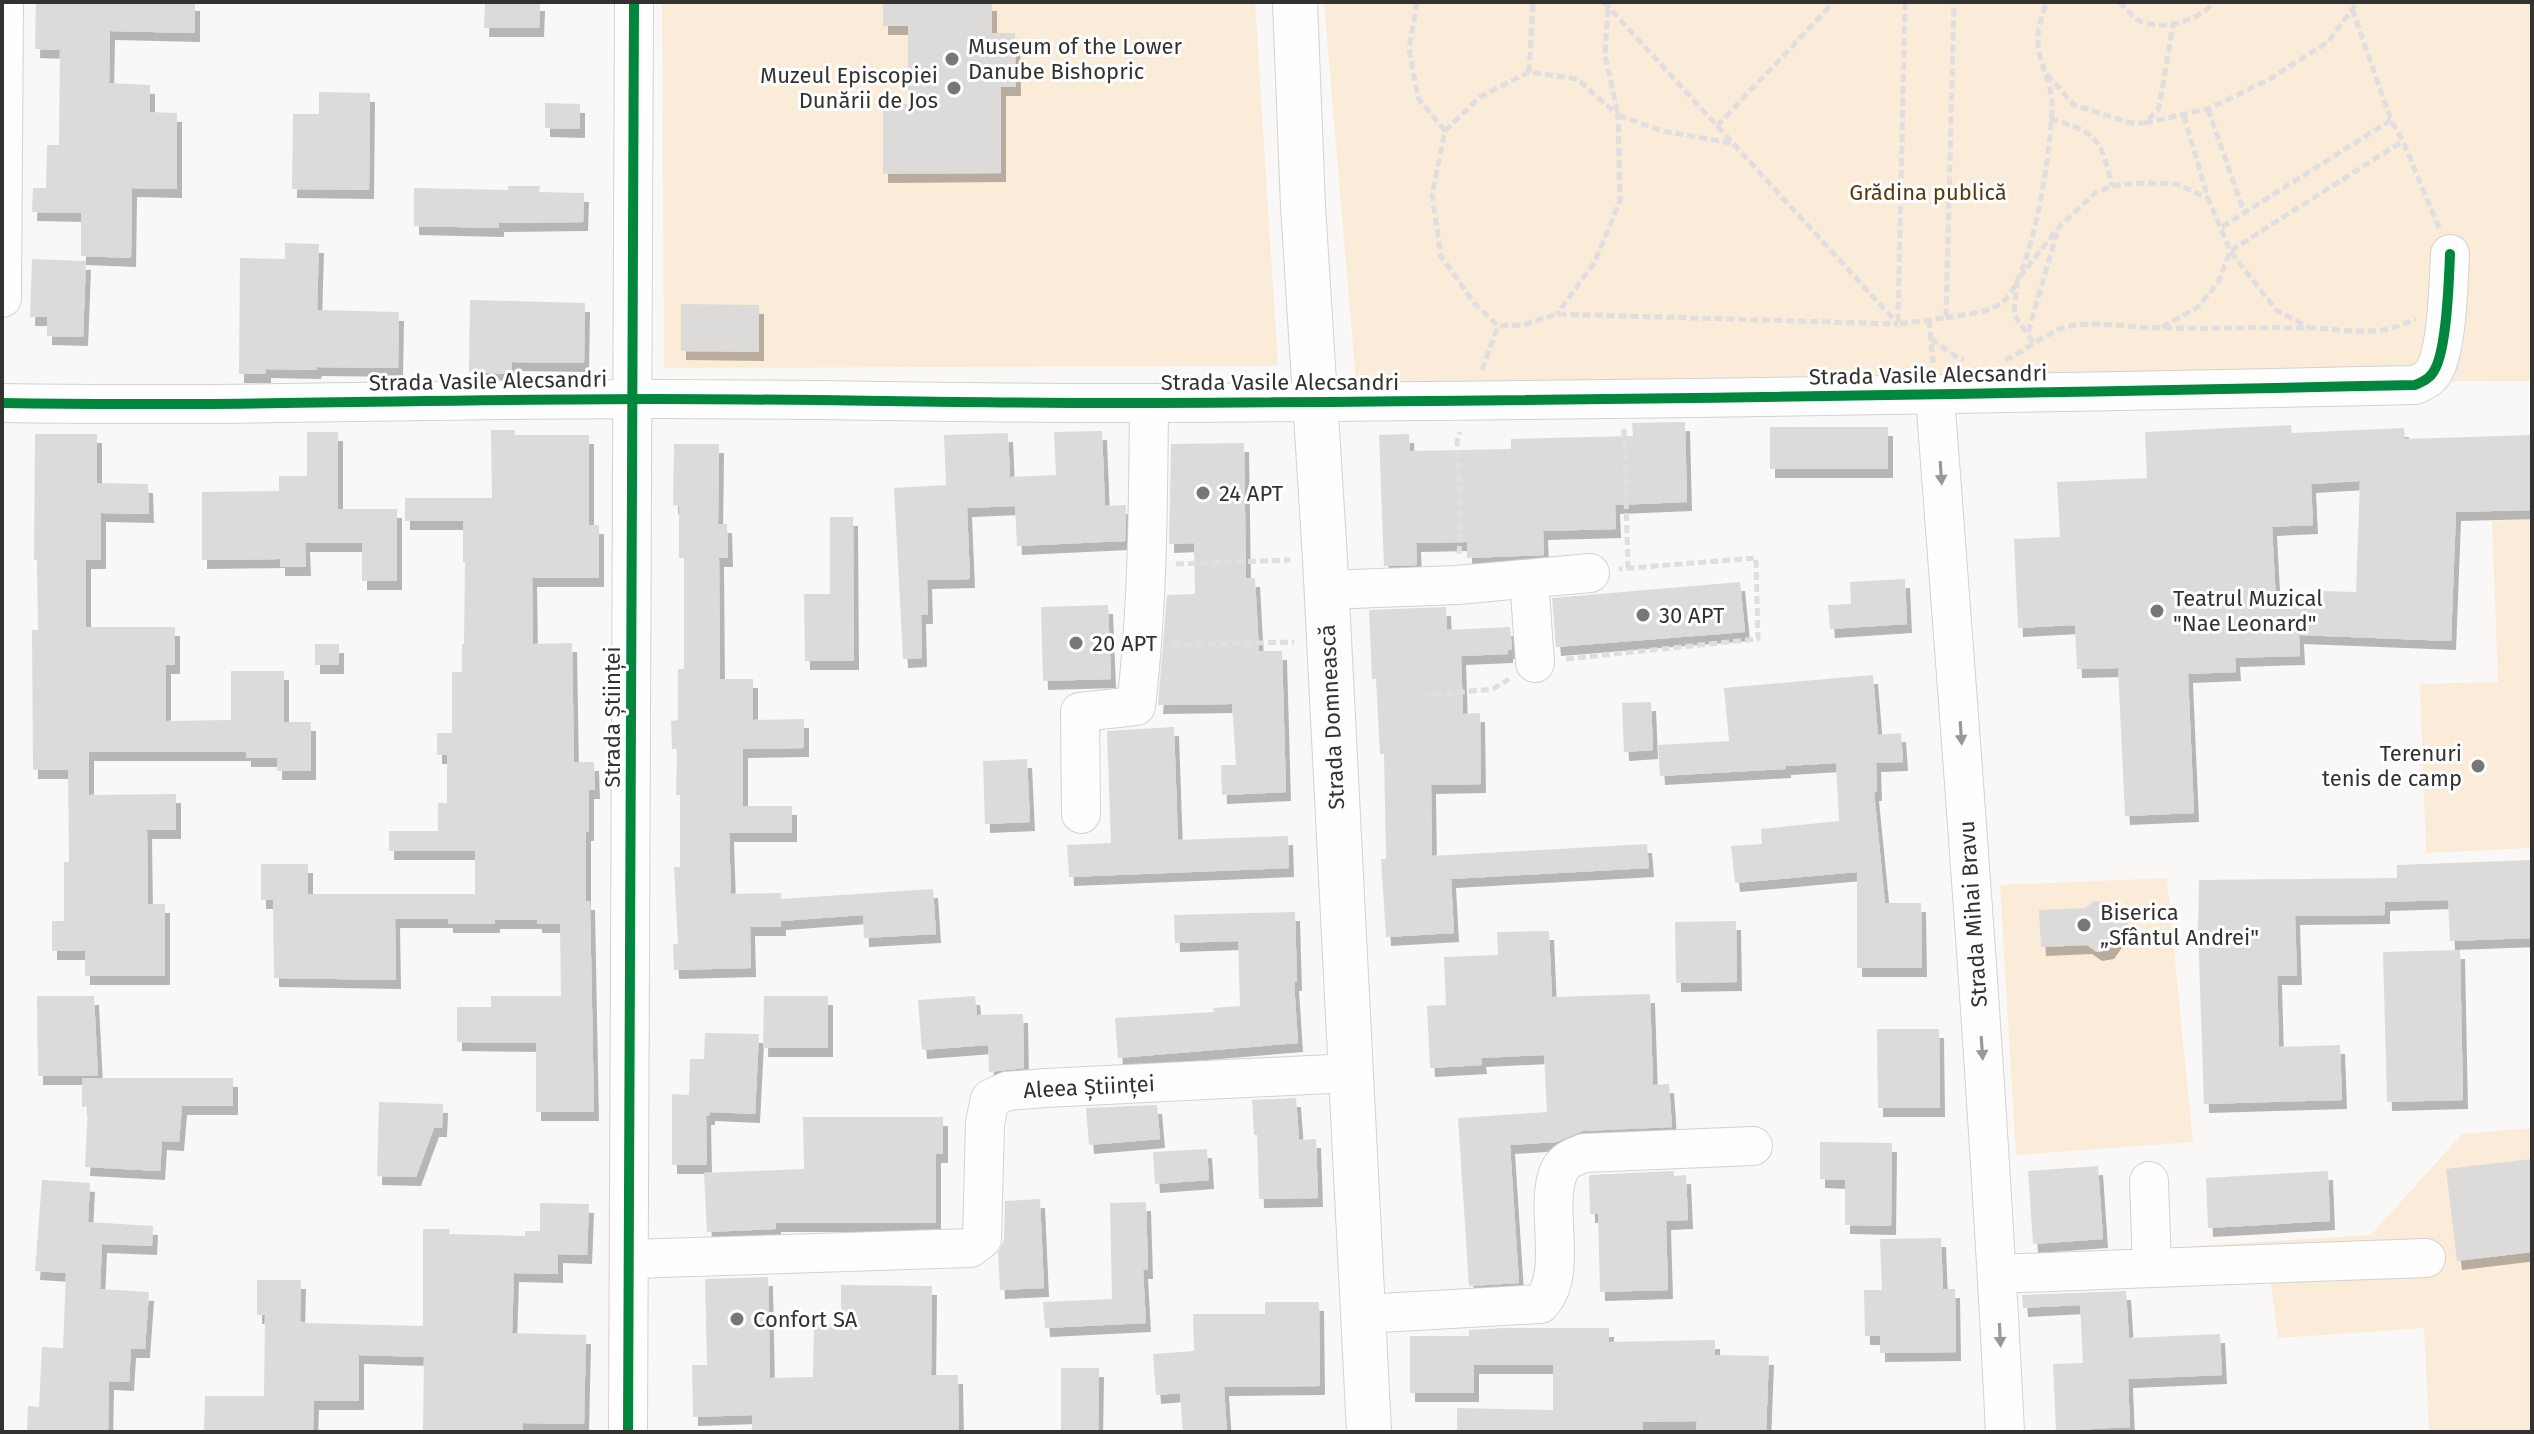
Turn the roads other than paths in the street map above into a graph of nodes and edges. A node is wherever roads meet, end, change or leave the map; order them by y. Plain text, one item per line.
1 (4, 2) edge
2 (634, 2) edge
3 (1295, 2) edge
4 (2450, 254) road end
5 (2, 298) edge
6 (1935, 396) junction
7 (633, 400) junction
8 (1313, 402) junction
9 (2, 403) edge
10 (1149, 403) junction
11 (1590, 573) road end
12 (1326, 575) junction
13 (1529, 579) junction
14 (1535, 663) road end
15 (1081, 814) dead end
16 (1350, 1073) junction
17 (1753, 1146) dead end
18 (2149, 1181) dead end
19 (2426, 1258) dead end
20 (631, 1259) junction
21 (2152, 1268) junction
22 (1997, 1274) junction
23 (1363, 1314) junction
24 (628, 1432) edge
25 (1369, 1432) edge
26 (2005, 1432) edge

1 - 5 street
2 - 7 street, Strada Științei
3 - 8 main road, Strada Domnească
4 - 6 street, Strada Vasile Alecsandri
6 - 8 street, Strada Vasile Alecsandri
6 -> 22 street, Strada Mihai Bravu
7 - 9 street, Strada Vasile Alecsandri
7 - 10 street, Strada Vasile Alecsandri
7 - 20 street, Strada Științei
8 - 10 street, Strada Vasile Alecsandri
8 - 12 main road, Strada Domnească
10 - 15 street
11 - 13 street
12 - 13 street
12 - 16 main road, Strada Domnească
13 - 14 street
16 - 20 street, Aleea Științei
16 - 23 main road, Strada Domnească
17 - 23 street
18 - 21 street
19 - 21 street
20 - 24 street, Strada Științei
21 - 22 street
22 -> 26 street, Strada Mihai Bravu
23 - 25 main road, Strada Domnească

